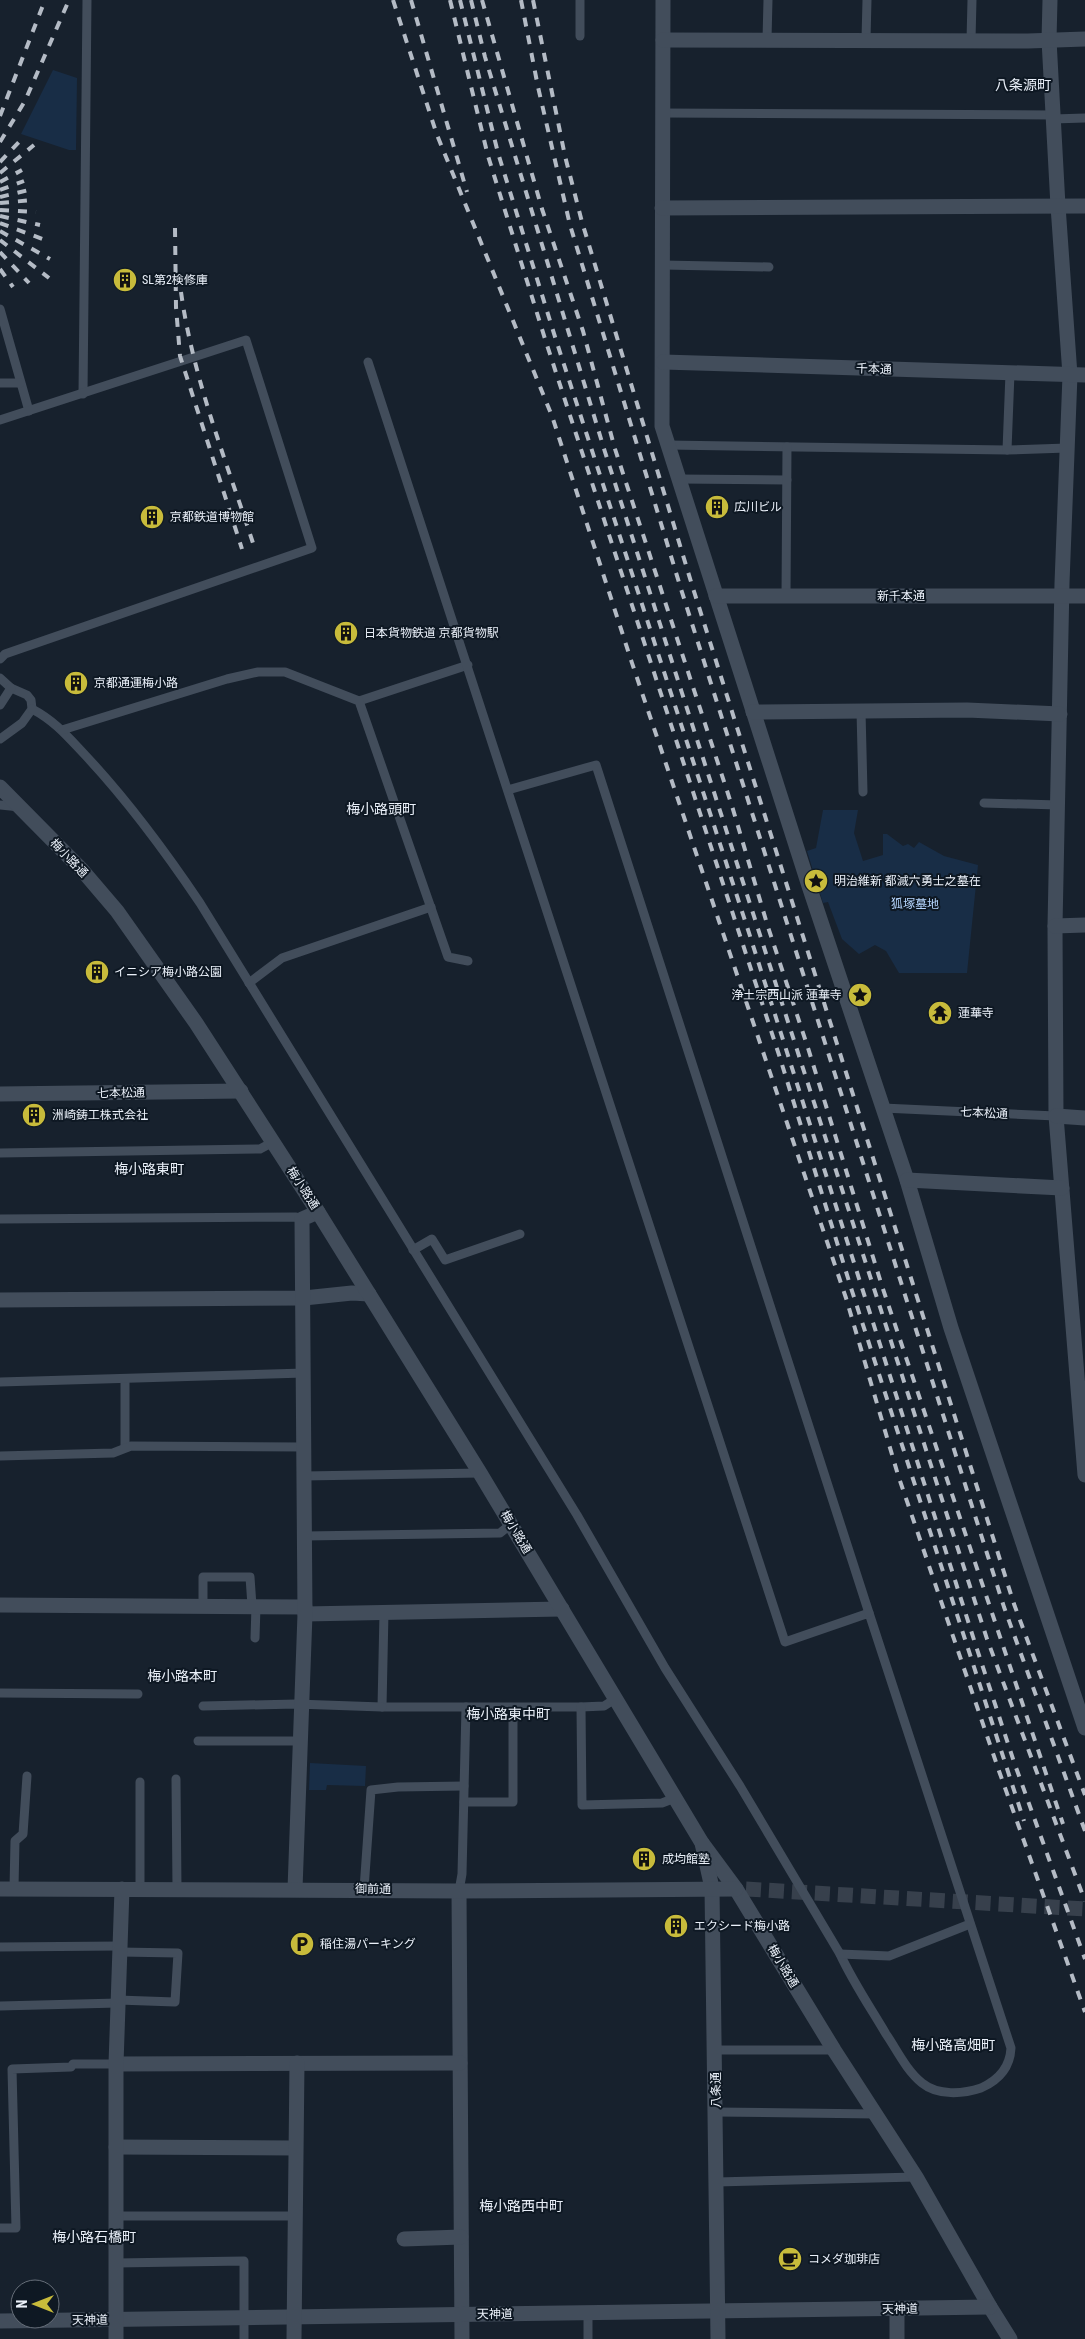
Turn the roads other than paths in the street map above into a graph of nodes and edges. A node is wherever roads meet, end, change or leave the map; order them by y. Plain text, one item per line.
1 (87, 0) edge
2 (580, 0) edge
3 (663, 0) edge
4 (768, 0) edge
5 (867, 0) edge
6 (972, 0) edge
7 (1050, 0) edge
8 (580, 36) dead end
9 (768, 39) junction
10 (866, 39) junction
11 (1085, 39) edge
12 (663, 40) junction
13 (970, 40) junction
14 (1049, 40) junction
15 (663, 113) junction
16 (1053, 117) junction
17 (1085, 118) edge
18 (1058, 206) junction
19 (1085, 206) edge
20 (662, 208) junction
21 (663, 265) junction
22 (769, 267) dead end
23 (0, 309) edge
24 (368, 362) dead end
25 (664, 362) junction
26 (1010, 373) junction
27 (1077, 375) edge
28 (0, 383) edge
29 (20, 383) junction
30 (83, 394) junction
31 (30, 411) junction
32 (0, 420) edge
33 (668, 446) junction
34 (788, 447) junction
35 (1067, 448) junction
36 (1007, 450) junction
37 (679, 479) junction
38 (787, 480) junction
39 (716, 596) junction
40 (786, 596) junction
41 (1062, 596) junction
42 (1085, 596) edge
43 (0, 659) edge
44 (468, 665) junction
45 (0, 678) edge
46 (11, 688) junction
47 (359, 701) junction
48 (0, 705) edge
49 (32, 709) junction
50 (861, 710) junction
51 (753, 712) junction
52 (1060, 714) junction
53 (62, 730) junction
54 (0, 739) edge
55 (0, 787) edge
56 (508, 790) junction
57 (862, 792) dead end
58 (984, 804) dead end
59 (0, 805) edge
60 (1058, 806) junction
61 (20, 807) junction
62 (431, 907) junction
63 (1085, 925) edge
64 (1055, 926) junction
65 (468, 961) dead end
66 (249, 983) junction
67 (241, 1091) junction
68 (0, 1094) edge
69 (883, 1108) junction
70 (1056, 1116) junction
71 (1085, 1118) edge
72 (273, 1142) junction
73 (0, 1153) edge
74 (908, 1180) junction
75 (1062, 1188) junction
76 (318, 1212) junction
77 (0, 1219) edge
78 (302, 1219) junction
79 (520, 1234) dead end
80 (413, 1250) junction
81 (369, 1294) junction
82 (304, 1298) junction
83 (0, 1300) edge
84 (304, 1373) junction
85 (124, 1379) junction
86 (0, 1382) edge
87 (1083, 1425) edge
88 (126, 1447) junction
89 (304, 1447) junction
90 (0, 1456) edge
91 (480, 1473) junction
92 (1085, 1475) edge
93 (304, 1476) junction
94 (511, 1524) junction
95 (305, 1536) junction
96 (0, 1605) edge
97 (203, 1605) junction
98 (254, 1606) junction
99 (562, 1609) junction
100 (305, 1611) junction
101 (384, 1612) junction
102 (869, 1613) junction
103 (255, 1638) dead end
104 (1078, 1687) edge
105 (0, 1693) edge
106 (138, 1694) dead end
107 (615, 1699) junction
108 (203, 1706) dead end
109 (302, 1706) junction
110 (382, 1707) junction
111 (466, 1707) junction
112 (581, 1707) junction
113 (513, 1708) junction
114 (1085, 1728) edge
115 (198, 1741) dead end
116 (300, 1741) junction
117 (27, 1776) dead end
118 (176, 1779) dead end
119 (140, 1782) dead end
120 (464, 1786) junction
121 (675, 1798) junction
122 (464, 1802) junction
123 (702, 1843) junction
124 (712, 1888) junction
125 (7, 1889) edge
126 (122, 1889) junction
127 (140, 1889) junction
128 (177, 1889) junction
129 (295, 1889) junction
130 (364, 1889) junction
131 (741, 1889) junction
132 (459, 1891) junction
133 (970, 1924) junction
134 (0, 1948) edge
135 (120, 1949) junction
136 (840, 1954) junction
137 (118, 2001) junction
138 (0, 2006) edge
139 (716, 2050) junction
140 (834, 2050) junction
141 (297, 2062) junction
142 (460, 2063) junction
143 (116, 2064) junction
144 (716, 2112) junction
145 (876, 2114) junction
146 (116, 2147) junction
147 (295, 2148) junction
148 (916, 2177) junction
149 (717, 2182) junction
150 (116, 2216) junction
151 (295, 2216) junction
152 (0, 2228) edge
153 (461, 2237) junction
154 (404, 2239) dead end
155 (116, 2263) junction
156 (990, 2307) junction
157 (897, 2309) junction
158 (718, 2310) junction
159 (588, 2313) junction
160 (462, 2314) junction
161 (294, 2316) junction
162 (244, 2317) junction
163 (116, 2320) junction
164 (0, 2321) edge
165 (116, 2339) edge
166 (244, 2339) edge
167 (294, 2339) edge
168 (462, 2339) edge
169 (588, 2339) edge
170 (718, 2339) edge
171 (897, 2339) edge
172 (1010, 2339) edge

1 - 30 lane
2 - 8 lane
3 - 12 street
4 - 9 lane
5 - 10 lane
6 - 13 lane
7 - 14 street
9 - 10 street
9 - 12 street
10 - 13 street
11 - 14 street
12 - 15 street
13 - 14 street
14 - 16 street
15 - 16 lane
15 - 20 street
16 - 17 lane
16 - 18 street
18 - 19 street
18 - 20 street
18 - 27 street
20 - 21 street
21 - 22 lane
21 - 25 street
23 - 29 lane
24 - 44 lane
25 - 26 street, 千本通
25 - 33 street
26 - 27 street, 千本通
26 - 36 lane
27 - 35 street
28 - 29 lane
29 - 31 lane
30 - 31 lane
30 - 43 lane
31 - 32 lane
33 - 34 lane
33 - 37 street
34 - 36 lane
34 - 38 lane
35 - 36 lane
35 - 41 street
37 - 38 lane
37 - 39 street
38 - 40 lane
39 - 40 street, 新千本通
39 - 51 street
40 - 41 street, 新千本通
41 - 42 street, 新千本通
41 - 52 street
44 - 47 lane
44 - 56 lane
45 - 46 lane
46 - 48 lane
46 - 49 lane
47 - 53 lane
47 - 62 lane
49 - 53 lane
49 - 54 lane
50 - 51 street
50 - 52 street
50 - 57 lane
51 - 69 street
52 - 60 street
53 - 66 lane
55 - 61 street, 梅小路通
56 - 102 lane
56 - 102 lane
58 - 60 lane
59 - 61 lane
60 - 64 street
61 - 67 street, 梅小路通
62 - 65 lane
62 - 66 lane
63 - 64 street
64 - 70 street
66 - 80 lane
67 - 68 street, 七本松通
67 - 72 street, 梅小路通
69 - 70 lane, 七本松通
69 - 74 street
70 - 71 street, 七本松通
70 - 75 street
72 - 73 lane
72 - 76 street, 梅小路通
74 - 75 street
74 - 104 street
75 - 87 street
76 - 78 street
76 - 81 street, 梅小路通
77 - 78 lane
78 - 82 street
79 - 80 lane
80 - 136 lane
81 - 82 street
81 - 91 street, 梅小路通
82 - 83 street
82 - 84 street
84 - 85 lane
84 - 89 street
85 - 86 lane
85 - 88 lane
87 - 92 street
88 - 89 lane
88 - 90 lane
89 - 93 street
91 - 93 lane
91 - 94 street, 梅小路通
93 - 95 street
94 - 95 lane
94 - 99 street, 梅小路通
95 - 100 street
96 - 97 street
97 - 98 street
97 - 98 lane
98 - 100 street
98 - 103 lane
99 - 101 street
99 - 107 street, 梅小路通
100 - 101 street
100 - 109 street
101 - 110 lane
102 - 133 lane
104 - 114 street
105 - 106 lane
107 - 112 lane
107 - 121 street, 梅小路通
108 - 109 lane
109 - 110 lane
109 - 116 street
110 - 111 lane
111 - 113 lane
111 - 120 lane
112 - 113 lane
112 - 121 lane
113 - 122 lane
115 - 116 lane
116 - 129 street
117 - 125 lane
118 - 128 lane
119 - 127 lane
120 - 122 lane
120 - 130 lane
121 - 123 street, 梅小路通
122 - 132 lane
123 - 124 street, 八条通
123 - 131 street, 梅小路通
124 - 131 street, 御前通
124 - 132 street, 御前通
124 - 139 street, 八条通
125 - 126 street, 御前通
126 - 127 street, 御前通
126 - 135 street
127 - 128 street, 御前通
128 - 129 street, 御前通
129 - 130 street, 御前通
130 - 132 street, 御前通
131 - 140 street, 梅小路通
132 - 142 street
133 - 136 lane
133 - 136 lane
134 - 135 lane
135 - 137 street
135 - 137 lane
137 - 138 lane
137 - 143 street
139 - 140 lane
139 - 144 street, 八条通
140 - 145 street, 梅小路通
141 - 142 street
141 - 143 street
141 - 147 street
142 - 153 street
143 - 146 street
143 - 152 lane
144 - 145 lane
144 - 149 street, 八条通
145 - 148 street, 梅小路通
146 - 147 street
146 - 150 street
147 - 151 street
148 - 149 lane
148 - 156 street, 梅小路通
149 - 158 street, 八条通
150 - 151 lane
150 - 155 street
151 - 161 street
153 - 154 street
153 - 160 street
155 - 162 lane
155 - 163 street
156 - 157 street, 天神道
156 - 172 street, 梅小路通
157 - 158 street, 天神道
157 - 171 street
158 - 159 street, 天神道
158 - 170 street, 八条通
159 - 160 street, 天神道
159 - 169 lane
160 - 161 street, 天神道
160 - 168 street
161 - 162 street, 天神道
161 - 167 street
162 - 163 street, 天神道
162 - 166 lane
163 - 164 street, 天神道
163 - 165 street

